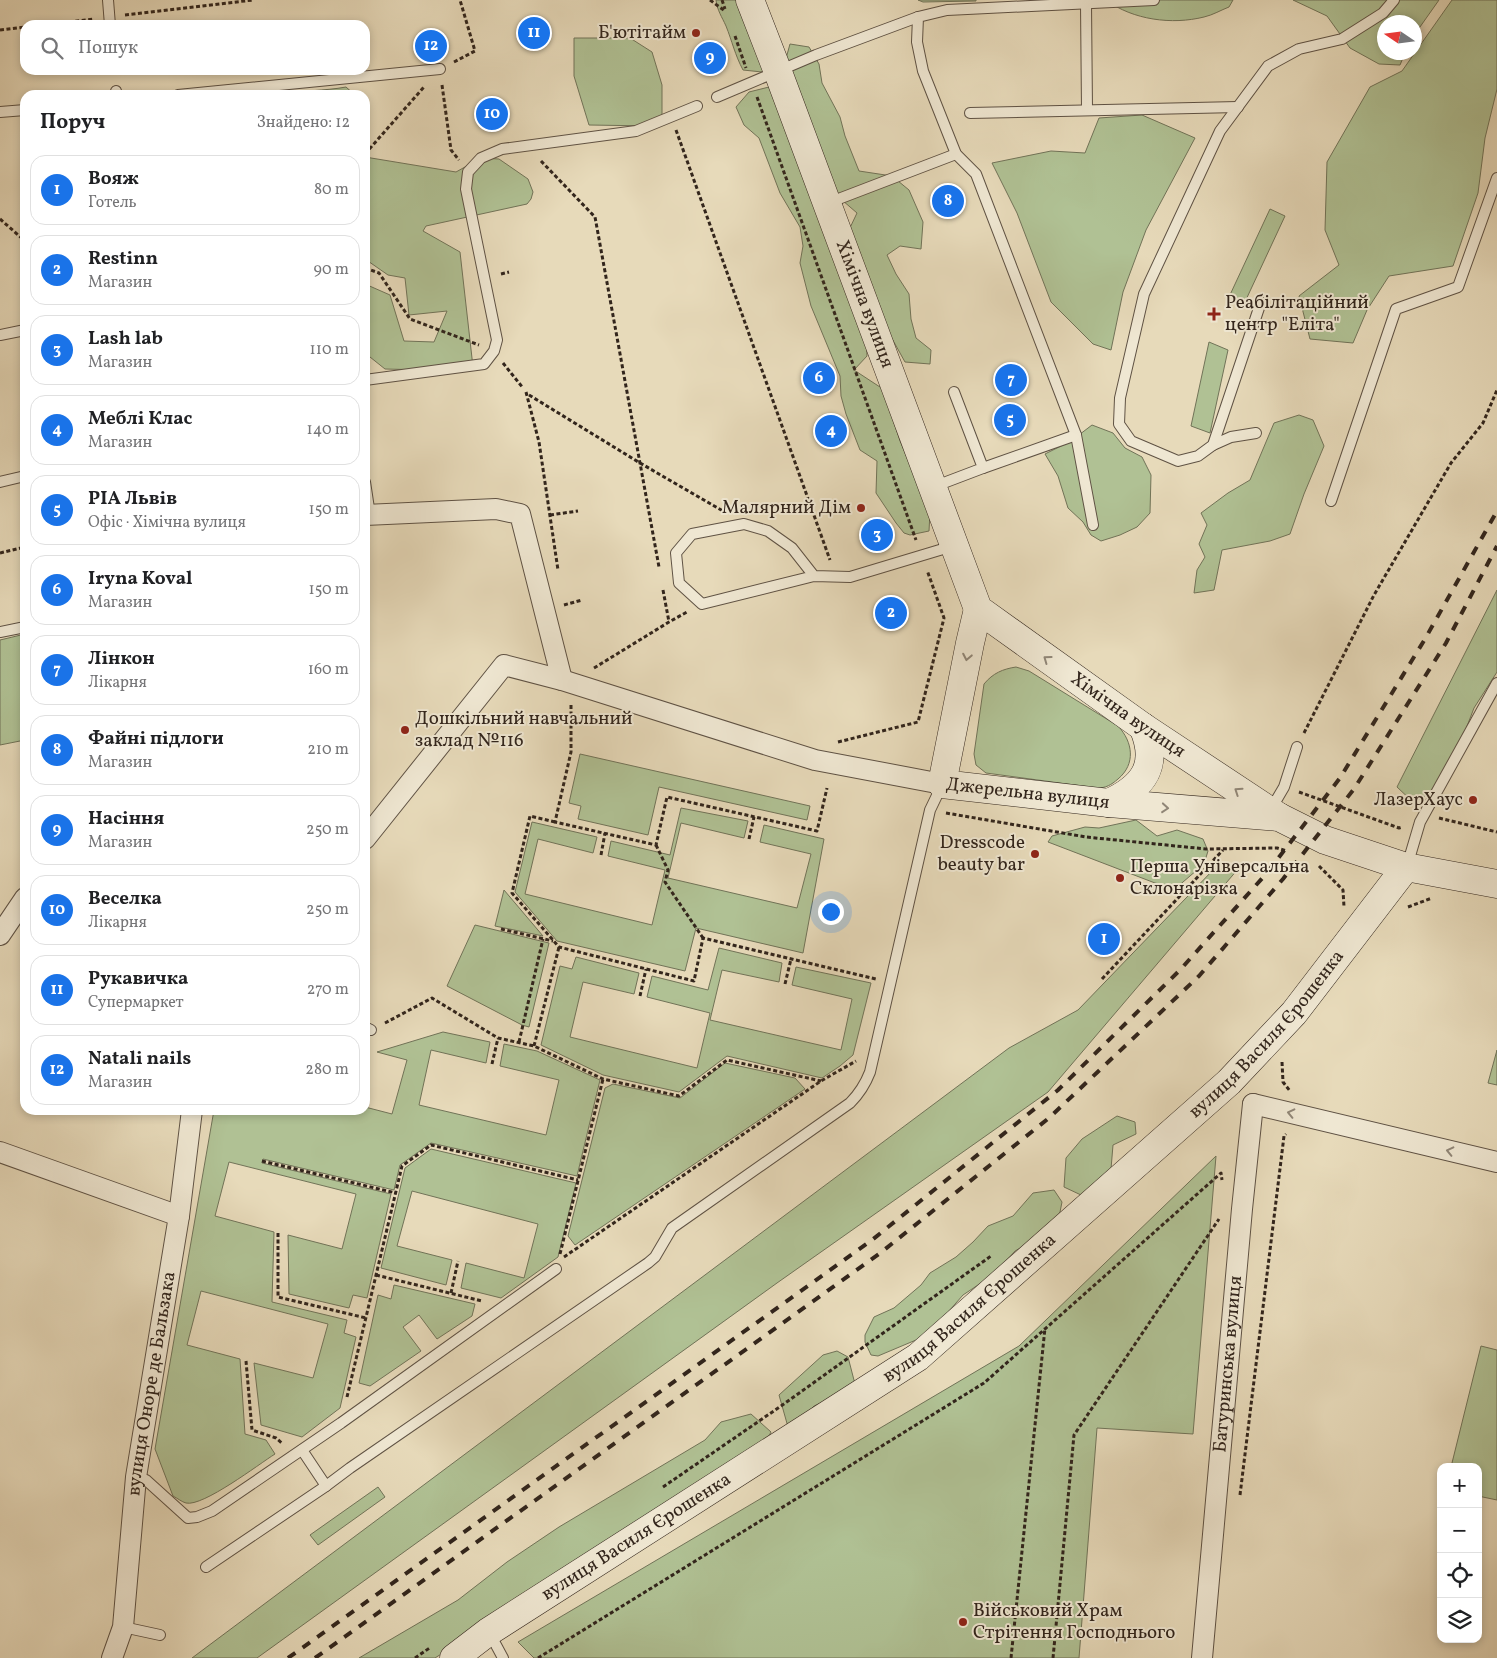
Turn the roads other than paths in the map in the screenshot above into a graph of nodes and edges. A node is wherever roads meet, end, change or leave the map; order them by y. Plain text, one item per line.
1 (108, 0) edge
2 (750, 0) edge
3 (1154, 0) edge
4 (1394, 0) edge
5 (1086, 4) junction
6 (918, 18) junction
7 (109, 20) edge
8 (440, 69) road end
9 (778, 72) junction
10 (228, 90) edge
11 (717, 97) dead end
12 (697, 106) dead end
13 (1238, 107) junction
14 (20, 110) edge
15 (1088, 110) junction
16 (0, 112) edge
17 (970, 113) dead end
18 (956, 154) junction
19 (1497, 178) edge
20 (827, 203) junction
21 (1261, 302) dead end
22 (20, 331) edge
23 (0, 335) edge
24 (370, 379) edge
25 (954, 392) dead end
26 (1256, 432) dead end
27 (1076, 435) junction
28 (1213, 445) junction
29 (983, 468) junction
30 (20, 477) edge
31 (0, 482) edge
32 (932, 487) junction
33 (1331, 501) dead end
34 (370, 515) edge
35 (1093, 525) dead end
36 (954, 545) junction
37 (814, 576) junction
38 (978, 609) junction
39 (20, 628) edge
40 (0, 632) edge
41 (1497, 683) edge
42 (566, 688) junction
43 (1143, 727) junction
44 (1297, 747) road end
45 (942, 784) junction
46 (1109, 803) junction
47 (1274, 815) junction
48 (370, 833) edge
49 (1406, 867) junction
50 (1497, 884) edge
51 (20, 905) edge
52 (0, 935) edge
53 (1229, 1082) junction
54 (1254, 1104) junction
55 (191, 1115) edge
56 (0, 1152) edge
57 (1497, 1162) edge
58 (179, 1216) junction
59 (556, 1269) road end
60 (298, 1452) junction
61 (136, 1477) junction
62 (326, 1486) junction
63 (206, 1568) dead end
64 (123, 1626) junction
65 (488, 1632) junction
66 (160, 1635) dead end
67 (443, 1652) edge
68 (112, 1658) edge
69 (503, 1658) edge
70 (1202, 1658) edge

1 - 7 lane
2 - 9 street, Хімічна вулиця
3 - 5 lane
4 - 13 lane
5 - 6 lane
5 - 15 lane
6 - 9 lane
6 - 18 lane
8 - 10 lane
9 - 11 lane
9 - 20 street, Хімічна вулиця
12 - 24 lane
13 - 15 lane
13 - 28 lane
14 - 16 lane
15 - 17 lane
18 - 20 lane
18 - 27 lane
19 - 33 lane
20 - 32 street, Хімічна вулиця
21 - 28 lane
22 - 23 lane
25 - 29 lane
26 - 28 lane
27 - 29 lane
27 - 35 lane
29 - 32 lane
30 - 31 lane
32 - 36 street, Хімічна вулиця
34 - 42 street
36 - 37 lane
36 - 38 street, Хімічна вулиця
37 - 37 lane
43 -> 38 street, Хімічна вулиця
38 -> 45 street
39 - 40 lane
41 - 49 lane
42 - 45 street, Джерельна вулиця
42 - 48 street
43 - 46 street
47 -> 43 street, Хімічна вулиця
44 - 47 lane
45 - 46 street, Джерельна вулиця
45 - 62 lane
46 -> 47 street, Джерельна вулиця
47 - 49 street, Джерельна вулиця
49 - 50 street, Джерельна вулиця
49 - 53 street, вулиця Василя Єрошенка
51 - 52 street
53 - 54 street
53 - 65 street, вулиця Василя Єрошенка
57 -> 54 street
54 - 70 street, Батуринська вулиця
55 - 58 street, вулиця Оноре де Бальзака
56 - 58 street
58 - 61 street, вулиця Оноре де Бальзака
59 - 60 lane
60 - 61 lane
60 - 62 lane
61 - 64 street, вулиця Оноре де Бальзака
62 - 63 lane
64 - 66 lane
64 - 68 street, вулиця Оноре де Бальзака
65 - 67 street, вулиця Василя Єрошенка
65 - 69 lane

